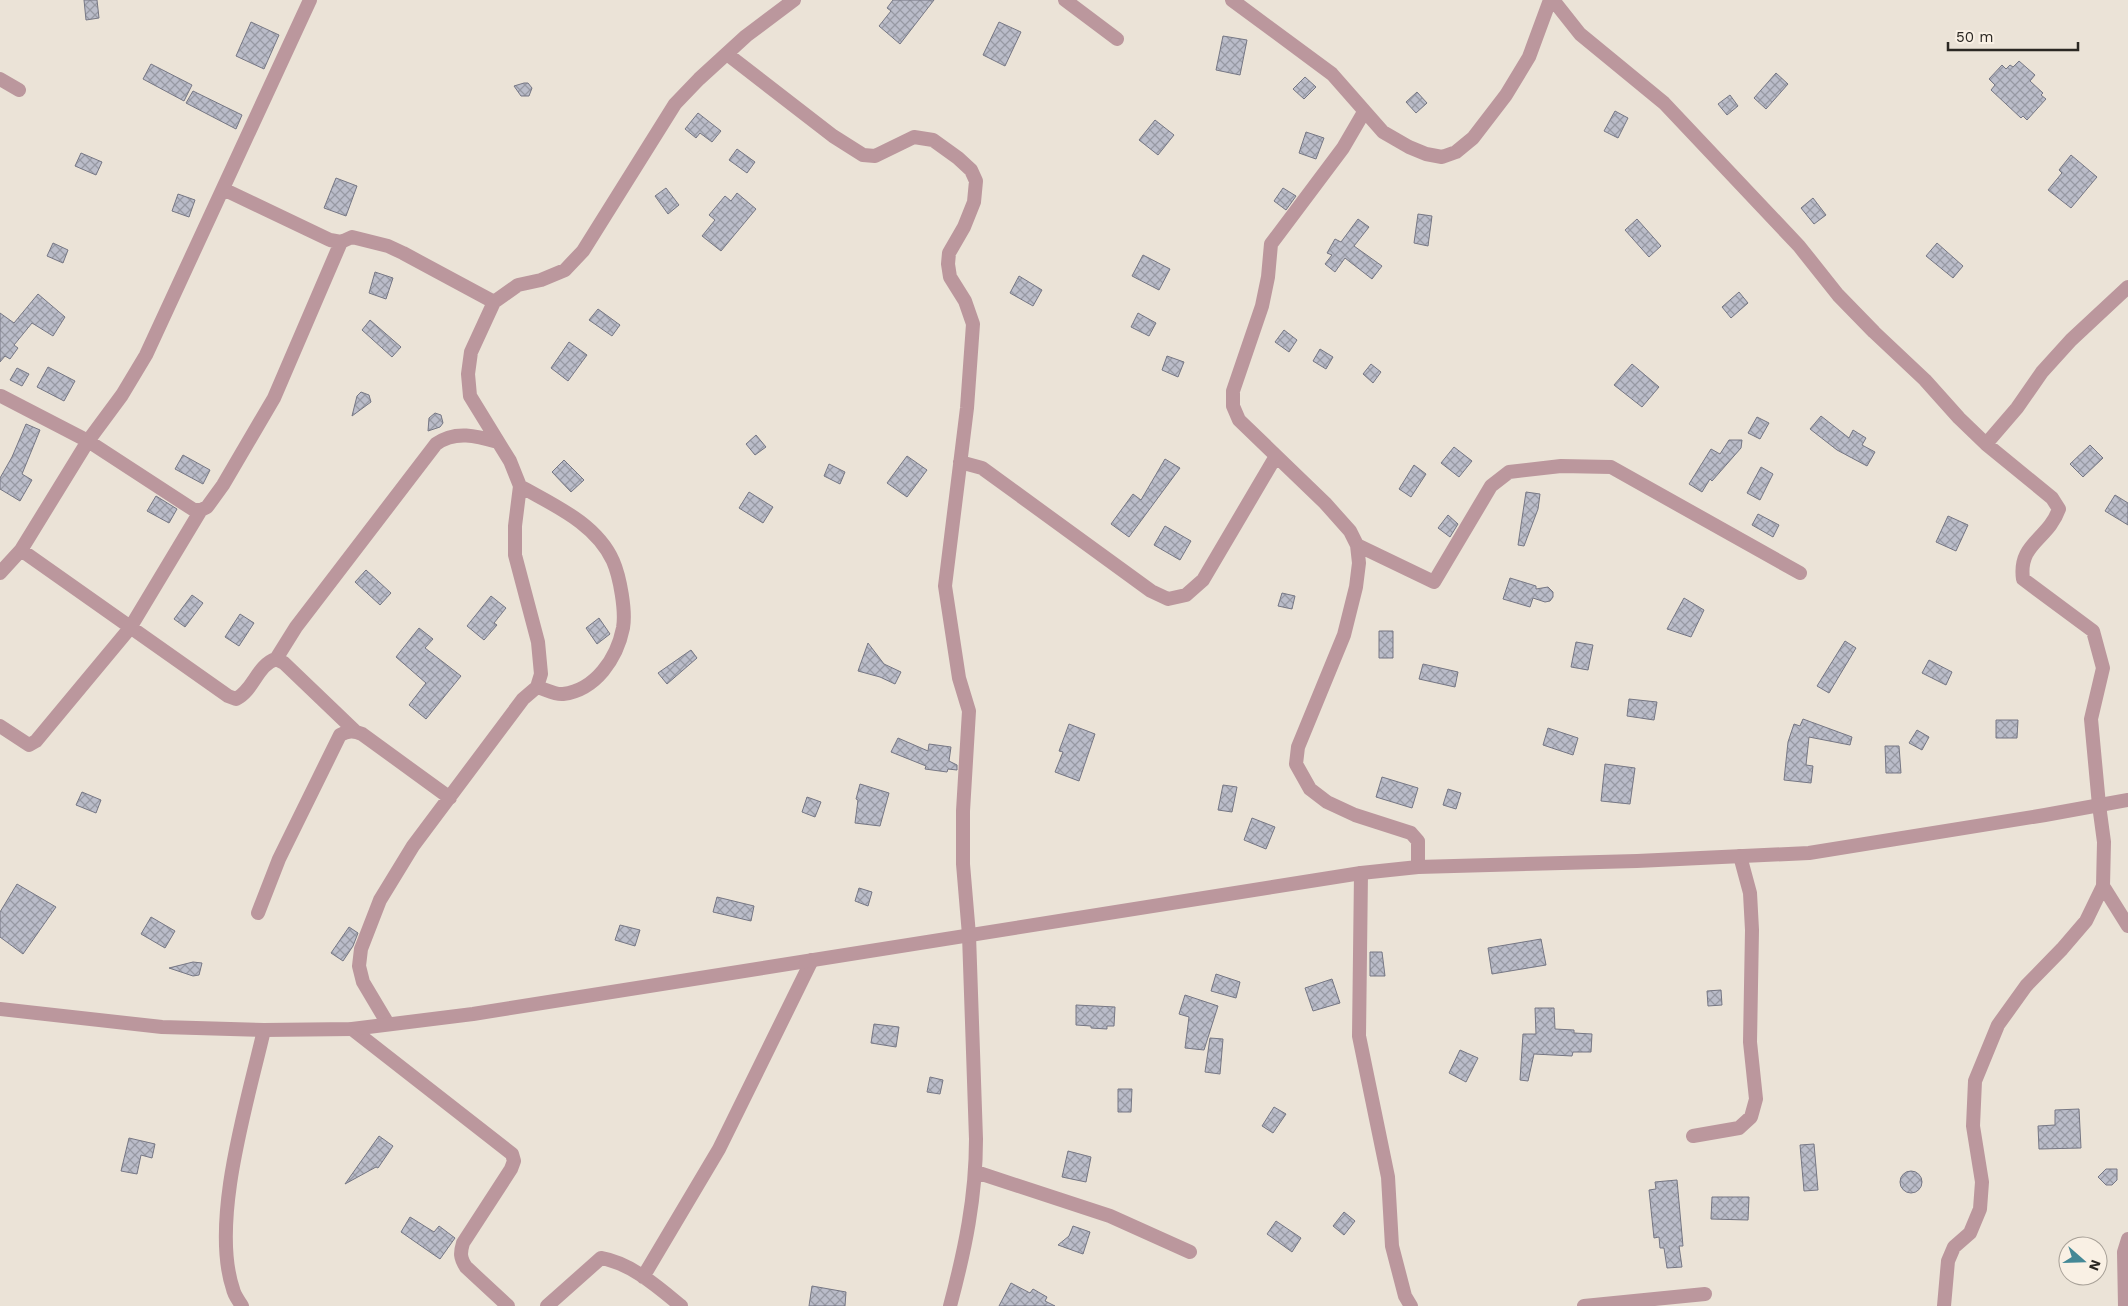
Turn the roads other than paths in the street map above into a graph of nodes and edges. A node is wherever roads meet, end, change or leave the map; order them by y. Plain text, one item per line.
1 (310, 0) edge
2 (794, 0) edge
3 (1065, 0) edge
4 (1232, 0) edge
5 (1552, 0) edge
6 (1117, 39) dead end
7 (727, 54) junction
8 (0, 80) edge
9 (19, 90) dead end
10 (1364, 112) junction
11 (223, 189) junction
12 (341, 242) junction
13 (2128, 287) edge
14 (494, 302) junction
15 (1, 396) dead end
16 (88, 441) junction
17 (498, 442) junction
18 (1986, 444) junction
19 (1276, 456) junction
20 (960, 462) junction
21 (520, 486) junction
22 (201, 510) junction
23 (1358, 545) junction
24 (22, 550) junction
25 (0, 573) edge
26 (1800, 574) dead end
27 (130, 628) junction
28 (276, 659) junction
29 (538, 687) junction
30 (0, 726) edge
31 (355, 731) junction
32 (450, 798) junction
33 (2128, 800) edge
34 (2099, 805) junction
35 (1740, 856) junction
36 (1418, 867) junction
37 (1361, 873) junction
38 (2103, 886) junction
39 (258, 914) dead end
40 (2128, 926) edge
41 (969, 935) junction
42 (812, 960) junction
43 (0, 1009) edge
44 (388, 1024) junction
45 (352, 1029) junction
46 (264, 1030) junction
47 (1693, 1136) dead end
48 (976, 1172) junction
49 (2128, 1239) edge
50 (1190, 1252) dead end
51 (643, 1277) junction
52 (233, 1290) junction
53 (1705, 1294) dead end
54 (227, 1306) edge
55 (242, 1306) edge
56 (508, 1306) edge
57 (547, 1306) edge
58 (681, 1306) edge
59 (950, 1306) edge
60 (1411, 1306) edge
61 (1584, 1306) edge
62 (1944, 1306) edge
63 (2125, 1306) edge

1 - 11 street
2 - 7 street
3 - 6 street
4 - 10 street
5 - 10 street
5 - 18 street
7 - 14 street
7 - 20 street
8 - 9 street
10 - 19 street
11 - 12 street
11 - 16 street
12 - 14 street
12 - 22 street
13 - 18 street
14 - 17 street
15 - 16 street
16 - 22 street
16 - 24 street
17 - 21 street
17 - 28 street
18 - 34 street
19 - 20 street
19 - 23 street
20 - 41 street
21 - 29 street
21 - 29 street
22 - 27 street
23 - 26 street
23 - 36 street
24 - 25 street
24 - 27 street
27 - 28 street
27 - 30 street
28 - 31 street
29 - 32 street
31 - 32 street
31 - 39 street
32 - 44 street
33 - 34 street
34 - 35 street
34 - 38 street
35 - 36 street
35 - 47 street
36 - 37 street
37 - 41 street
37 - 60 street
38 - 40 street
38 - 62 street
41 - 42 street
41 - 48 street
42 - 44 street
42 - 51 street
43 - 46 street
44 - 45 street
45 - 46 street
45 - 56 street
46 - 52 street
48 - 50 street
48 - 59 street
49 - 63 street
51 - 57 street
51 - 58 street
52 - 54 street
52 - 55 street
53 - 61 street

